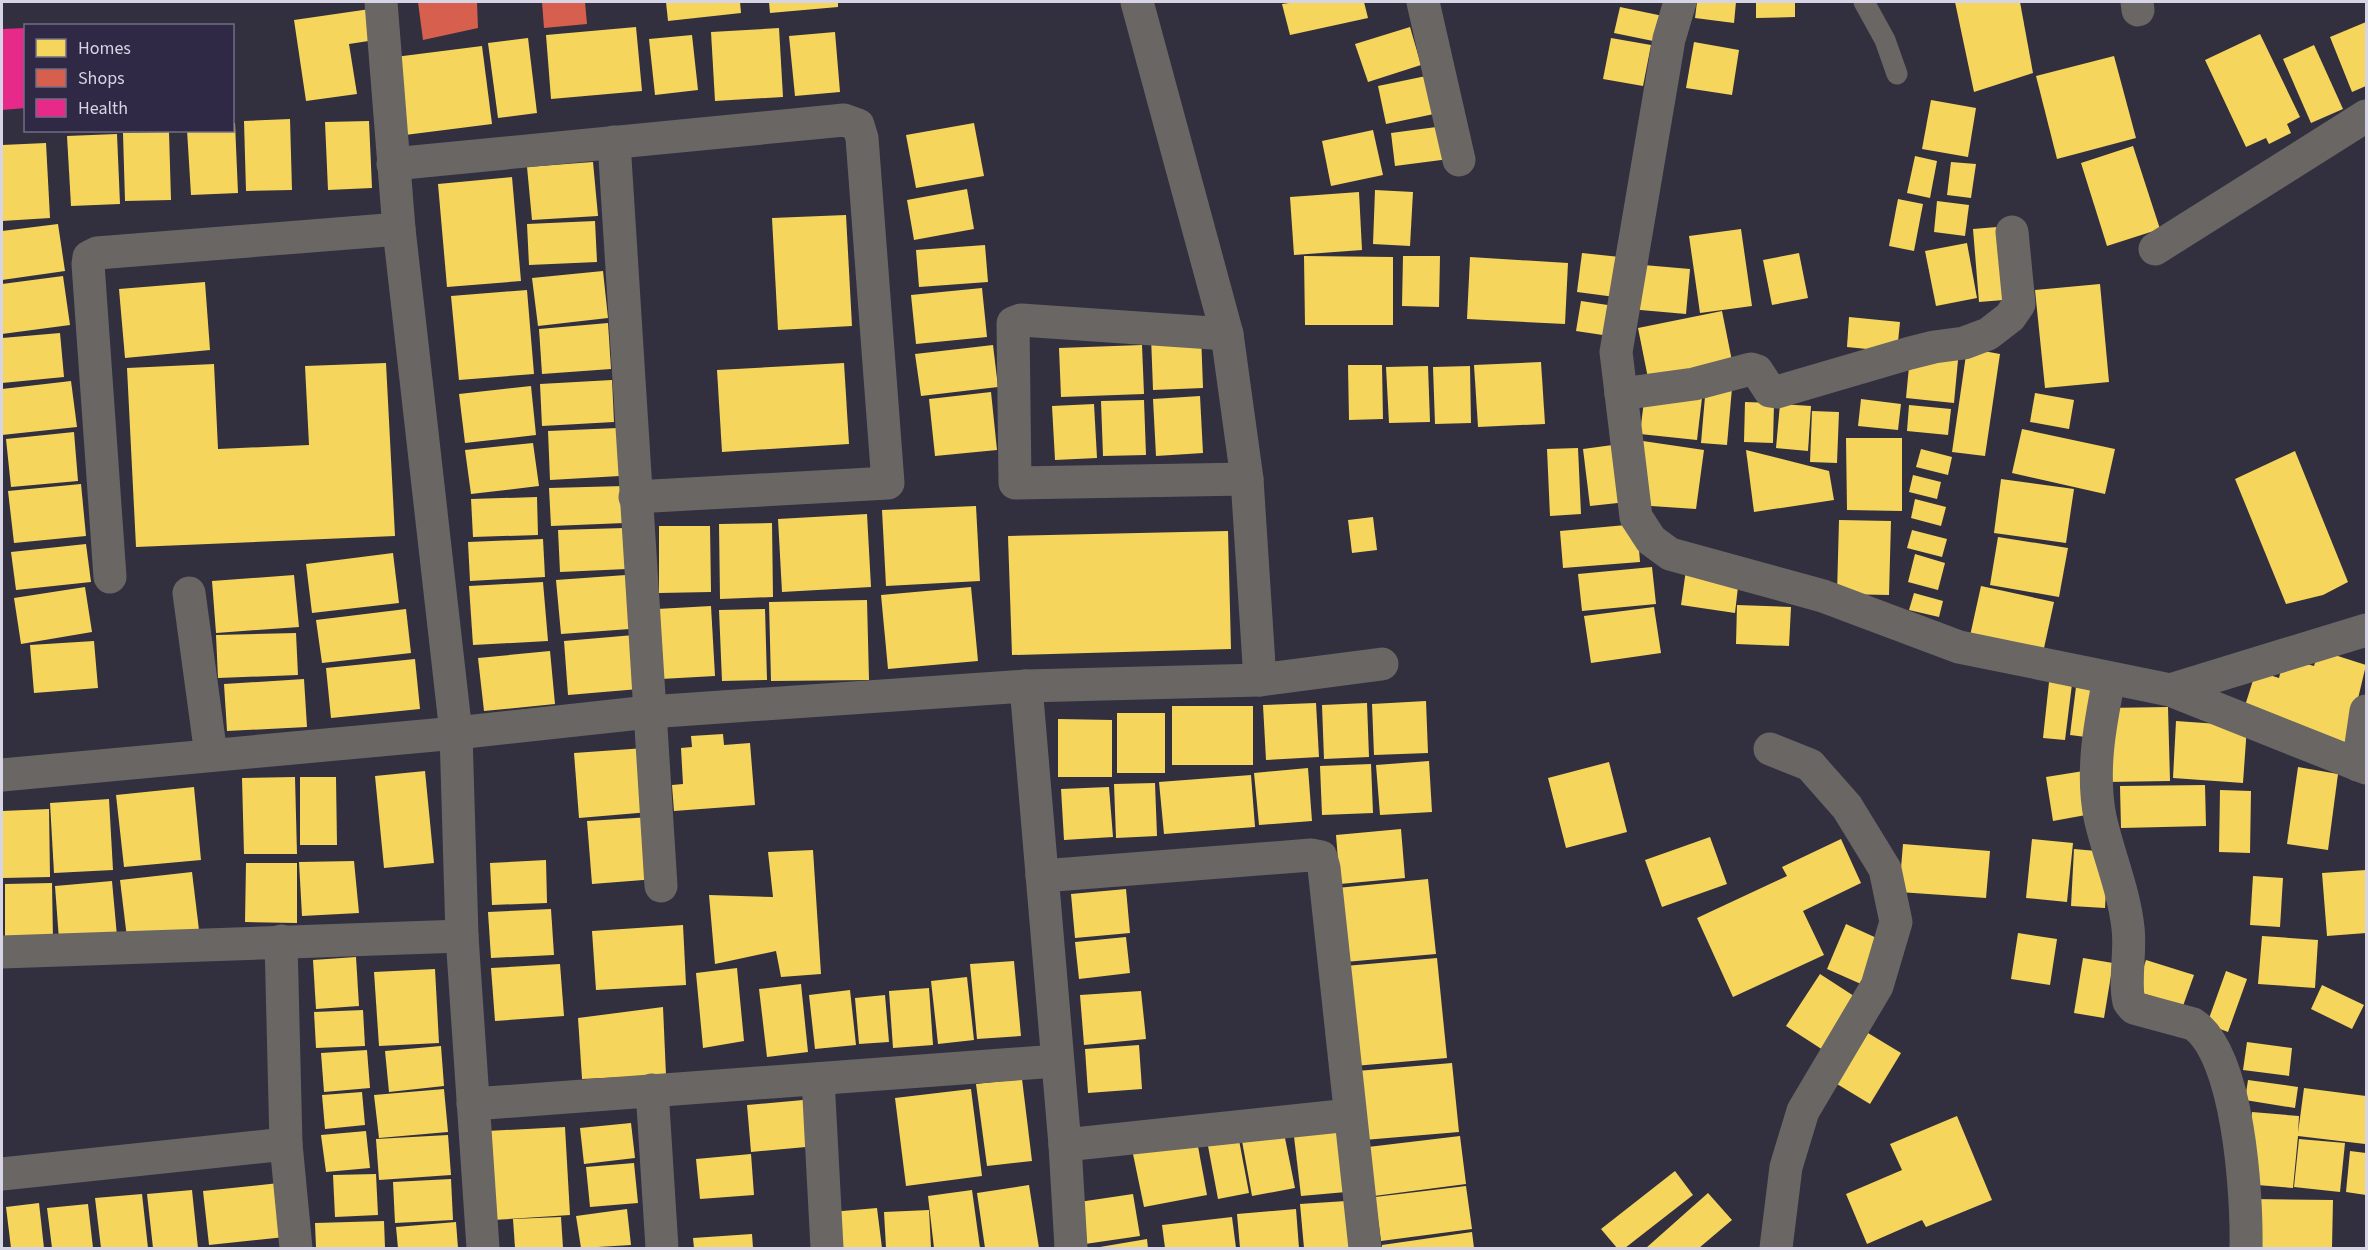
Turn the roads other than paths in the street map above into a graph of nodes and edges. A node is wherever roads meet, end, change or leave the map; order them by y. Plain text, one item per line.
1 (381, 2) edge
2 (1137, 2) edge
3 (1423, 2) edge
4 (1680, 2) edge
5 (1864, 2) edge
6 (1897, 74) dead end
7 (2367, 116) edge
8 (614, 142) junction
9 (1459, 160) dead end
10 (393, 164) junction
11 (399, 229) junction
12 (2012, 232) dead end
13 (2155, 249) dead end
14 (1227, 334) junction
15 (1621, 394) junction
16 (1246, 479) junction
17 (635, 496) junction
18 (110, 577) dead end
19 (189, 593) dead end
20 (2367, 630) edge
21 (1383, 664) dead end
22 (2109, 679) junction
23 (1260, 680) junction
24 (1026, 686) junction
25 (2170, 690) junction
26 (2367, 711) edge
27 (649, 712) junction
28 (456, 733) junction
29 (1770, 749) dead end
30 (211, 755) junction
31 (2362, 766) edge
32 (2, 775) edge
33 (1042, 876) junction
34 (661, 886) dead end
35 (462, 936) junction
36 (281, 941) junction
37 (2, 952) edge
38 (1058, 1061) junction
39 (818, 1079) junction
40 (652, 1090) junction
41 (473, 1104) junction
42 (1350, 1115) junction
43 (286, 1144) junction
44 (1065, 1145) junction
45 (2, 1174) edge
46 (296, 1248) edge
47 (483, 1248) edge
48 (662, 1248) edge
49 (827, 1248) edge
50 (1071, 1248) edge
51 (1365, 1248) edge
52 (1776, 1248) edge
53 (2246, 1248) edge

1 - 10 street
2 - 14 street
3 - 9 street
4 - 15 street
5 - 6 lane
7 - 13 street
8 - 10 street
8 - 17 street
8 - 17 street
10 - 11 street
11 - 18 street
11 - 28 street
12 - 15 street
14 - 16 street
14 - 16 street
15 - 22 street
16 - 23 street
17 - 27 street
19 - 30 street
20 - 25 street
21 - 23 street
22 - 25 street
22 - 53 street
23 - 24 street
24 - 27 street
24 - 33 street
25 - 31 street
26 - 31 street
27 - 28 street
27 - 34 street
28 - 30 street
28 - 35 street
29 - 52 street
30 - 32 street
33 - 38 street
33 - 42 street
35 - 36 street
35 - 41 street
36 - 37 street
36 - 43 street
38 - 39 street
38 - 44 street
39 - 40 street
39 - 49 street
40 - 41 street
40 - 48 street
41 - 47 street
42 - 44 street
42 - 51 street
43 - 45 street
43 - 46 street
44 - 50 street

